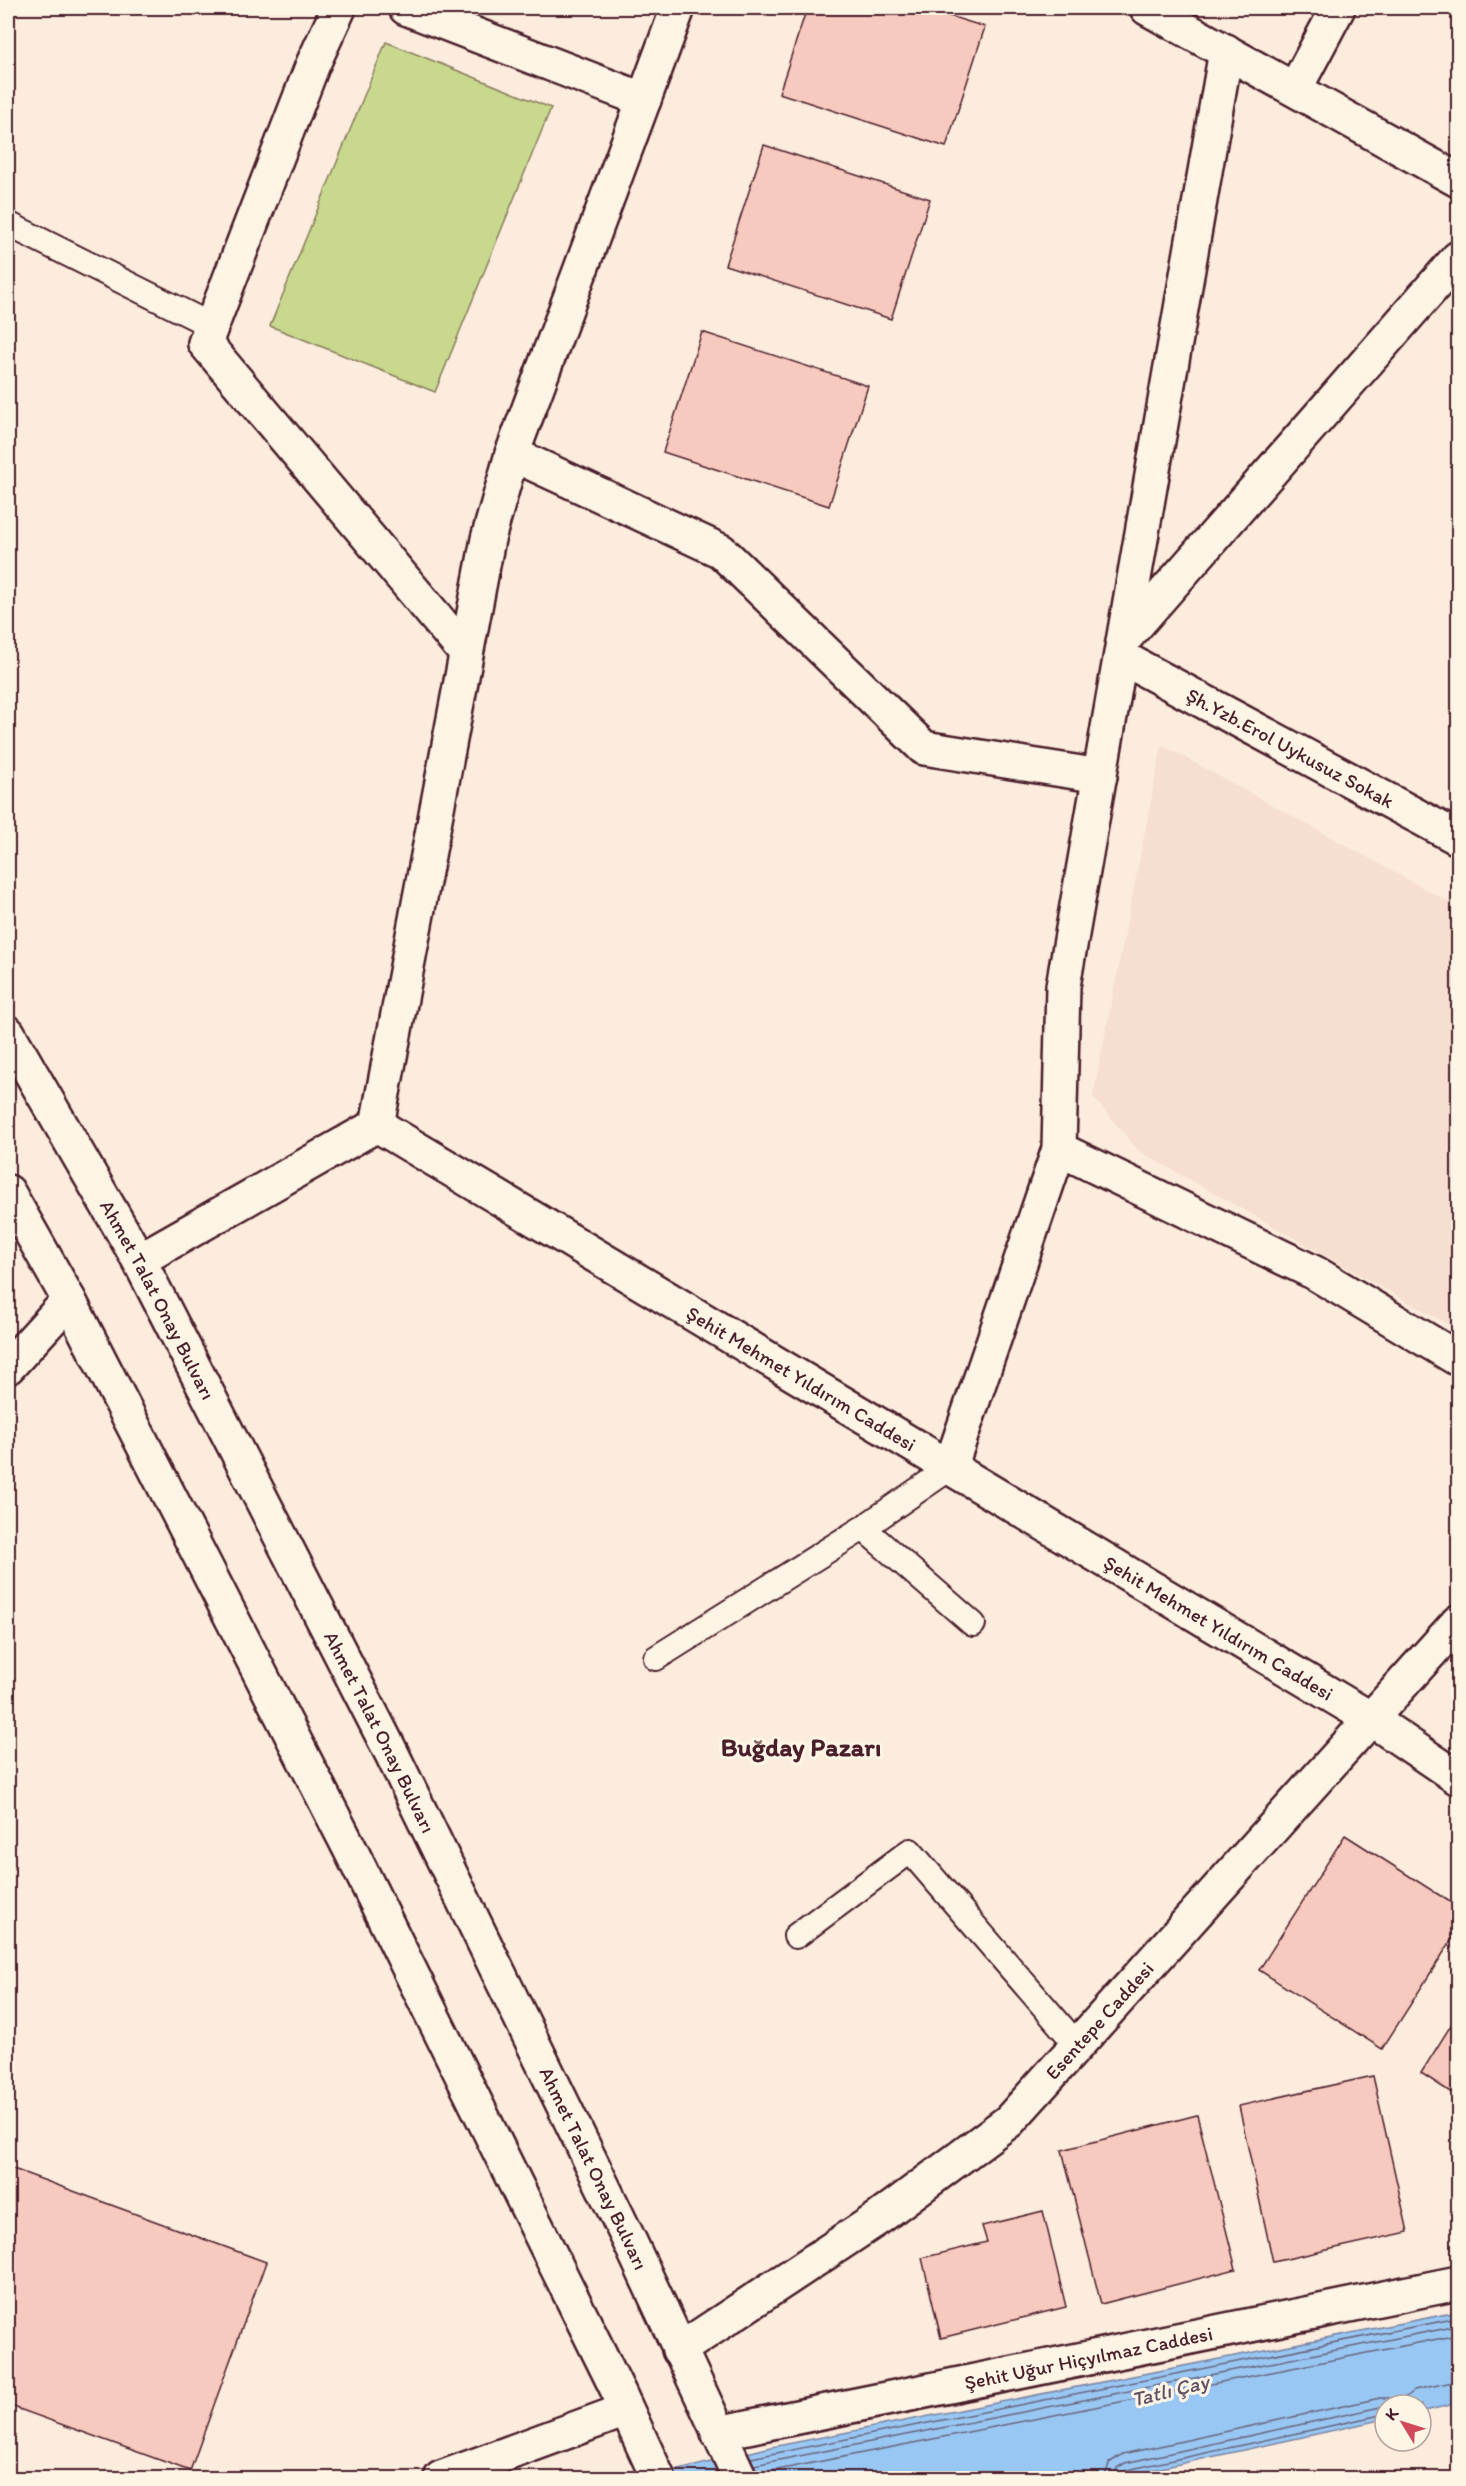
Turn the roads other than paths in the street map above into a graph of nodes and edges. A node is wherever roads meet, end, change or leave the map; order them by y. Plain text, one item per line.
1 (339, 8) edge
2 (406, 8) edge
3 (678, 8) edge
4 (1147, 8) edge
5 (1338, 8) edge
6 (1226, 51) junction
7 (1295, 89) junction
8 (644, 100) junction
9 (1458, 180) edge
10 (8, 224) edge
11 (1458, 258) edge
12 (212, 326) junction
13 (512, 454) junction
14 (1122, 648) junction
15 (466, 653) junction
16 (1100, 776) junction
17 (1458, 838) edge
18 (8, 1033) edge
19 (377, 1125) junction
20 (1059, 1149) junction
21 (8, 1192) edge
22 (139, 1260) junction
23 (69, 1300) junction
24 (1458, 1359) edge
25 (8, 1367) edge
26 (950, 1468) junction
27 (863, 1528) junction
28 (1458, 1622) edge
29 (973, 1624) dead end
30 (656, 1658) dead end
31 (1371, 1719) junction
32 (1458, 1778) edge
33 (796, 1936) dead end
34 (1078, 2046) junction
35 (1458, 2283) edge
36 (679, 2350) junction
37 (626, 2410) junction
38 (721, 2439) junction
39 (654, 2471) edge
40 (441, 2478) edge
41 (740, 2478) edge

1 - 12 street
2 - 8 street
3 - 8 street
4 - 6 street
5 - 7 street
6 - 7 street
6 - 14 street
7 - 9 street
8 - 13 street
10 - 12 lane
11 - 14 street
12 - 15 street
13 - 15 street
13 - 16 street
14 - 16 street
14 - 17 street, Şh.Yzb.Erol Uykusuz Sokak
15 - 19 street
16 - 20 street
18 - 22 street, Ahmet Talat Onay Bulvarı
19 - 22 street
19 - 26 street, Şehit Mehmet Yıldırım Caddesi
20 - 24 street
20 - 26 street
21 - 23 street
22 - 36 street, Ahmet Talat Onay Bulvarı
23 - 25 street
23 - 37 street
26 - 27 lane
26 - 31 street, Şehit Mehmet Yıldırım Caddesi
27 - 29 lane
27 - 30 lane
28 - 31 street, Esentepe Caddesi
31 - 32 street, Şehit Mehmet Yıldırım Caddesi
31 - 34 street, Esentepe Caddesi
33 - 34 lane
34 - 36 street, Esentepe Caddesi
35 - 38 street, Şehit Uğur Hiçyılmaz Caddesi
36 - 38 street, Ahmet Talat Onay Bulvarı
37 - 39 street
37 - 40 street
38 - 41 street, Ahmet Talat Onay Bulvarı

